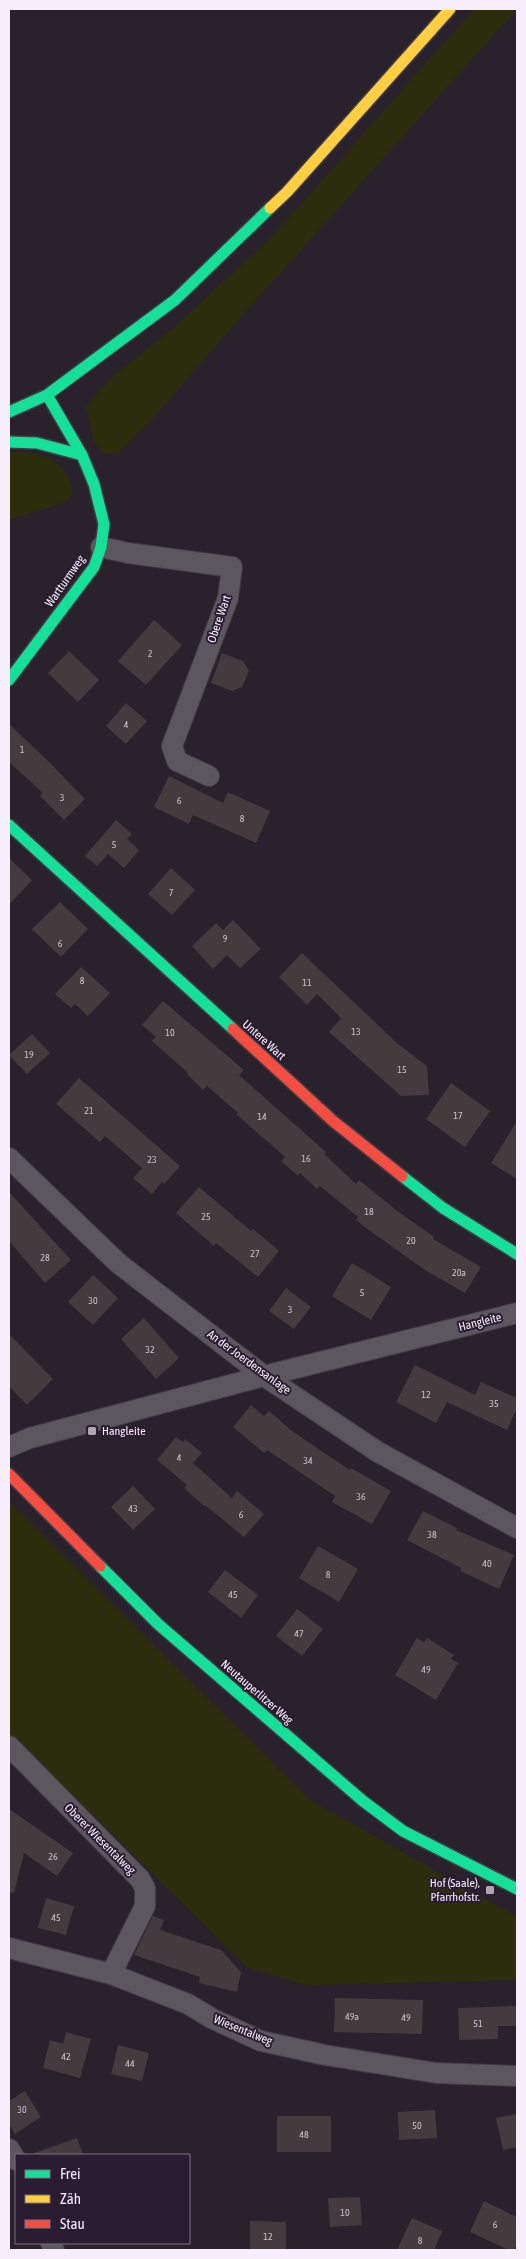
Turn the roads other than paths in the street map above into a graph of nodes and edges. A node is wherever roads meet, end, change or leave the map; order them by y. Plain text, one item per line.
1 (450, 9) edge
2 (47, 395) junction
3 (9, 412) edge
4 (9, 442) edge
5 (82, 456) junction
6 (101, 547) junction
7 (9, 680) edge
8 (208, 776) dead end
9 (9, 825) edge
10 (9, 1158) edge
11 (517, 1254) edge
12 (517, 1313) edge
13 (264, 1376) junction
14 (9, 1447) edge
15 (9, 1474) edge
16 (517, 1528) edge
17 (9, 1746) edge
18 (517, 1889) edge
19 (9, 1948) edge
20 (111, 1974) junction
21 (517, 2076) edge

1 - 2 street
2 - 3 street
2 - 5 street, Wartturmweg
4 - 5 street
5 - 6 street, Wartturmweg
6 - 7 street, Wartturmweg
6 - 8 street, Obere Wart
9 - 11 street, Untere Wart
10 - 13 street, An der Joerdensanlage
12 - 13 street, Hangleite
13 - 14 street, Hangleite
13 - 16 street, An der Joerdensanlage
15 - 18 street, Neutauperlitzer Weg
17 - 20 street, Oberer Wiesentalweg
19 - 20 street, Wiesentalweg
20 - 21 street, Wiesentalweg

